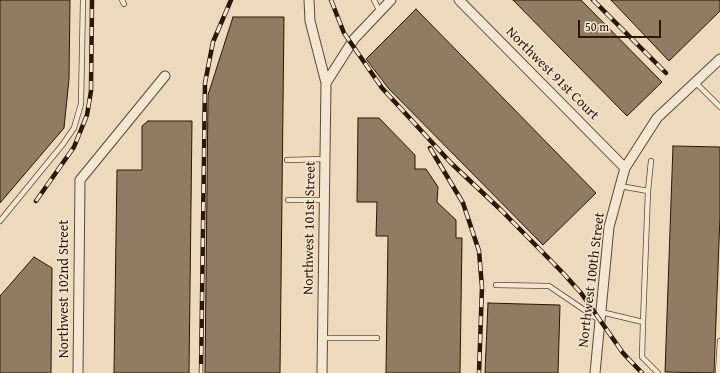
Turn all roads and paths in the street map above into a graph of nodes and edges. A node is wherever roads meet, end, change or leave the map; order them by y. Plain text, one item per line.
1 (83, 0) edge
2 (309, 0) edge
3 (374, 0) edge
4 (391, 0) edge
5 (459, 0) edge
6 (380, 12) junction
7 (720, 59) edge
8 (165, 76) dead end
9 (695, 82) junction
10 (326, 83) junction
11 (720, 107) edge
12 (325, 158) junction
13 (287, 160) dead end
14 (651, 161) dead end
15 (625, 168) junction
16 (620, 186) junction
17 (648, 190) junction
18 (288, 200) dead end
19 (324, 200) junction
20 (0, 221) edge
21 (496, 285) dead end
22 (600, 316) junction
23 (643, 322) junction
24 (322, 338) junction
25 (376, 338) dead end
26 (720, 341) edge
27 (78, 373) edge
28 (322, 373) edge
29 (596, 373) edge
30 (658, 373) edge
31 (718, 373) edge

1 - 20 lane
2 - 10 street
3 - 6 lane
4 - 6 street
5 - 15 street, Northwest 91st Court
6 - 10 street
7 - 9 street, Northwest 100th Street
8 - 27 street, Northwest 102nd Street
9 - 11 lane
9 - 15 street, Northwest 100th Street
10 - 12 street, Northwest 101st Street
12 - 13 lane
12 - 19 street, Northwest 101st Street
14 - 17 lane
15 - 16 street, Northwest 100th Street
16 - 17 lane
16 - 22 street, Northwest 100th Street
17 - 23 lane
18 - 19 lane
19 - 24 street, Northwest 101st Street
21 - 22 lane
22 - 23 lane
22 - 29 street, Northwest 100th Street
23 - 30 lane
24 - 25 lane
24 - 28 street, Northwest 101st Street
26 - 31 lane

